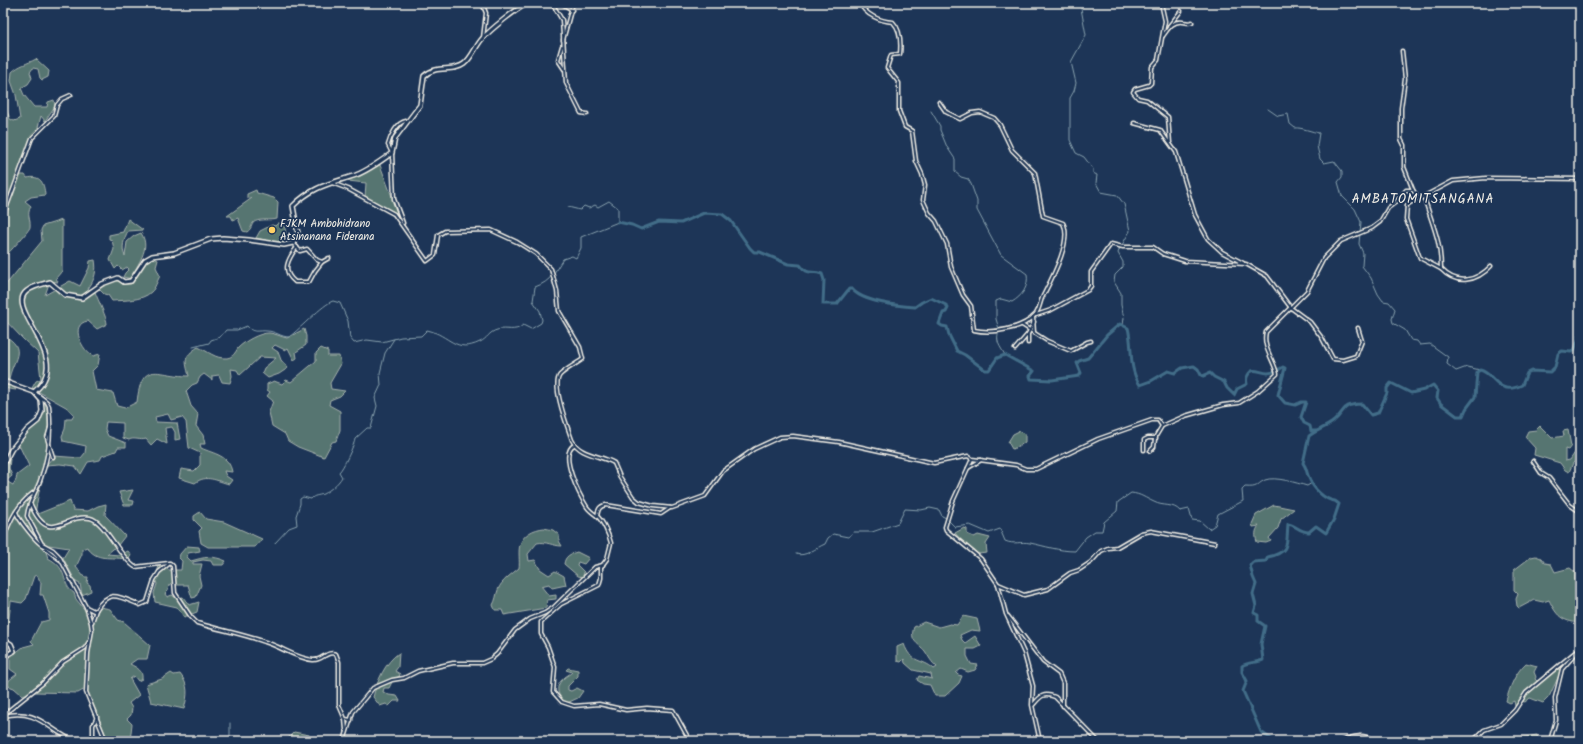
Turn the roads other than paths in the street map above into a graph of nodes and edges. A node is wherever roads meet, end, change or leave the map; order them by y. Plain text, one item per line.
1 (482, 3) edge
2 (528, 3) edge
3 (552, 3) edge
4 (561, 3) edge
5 (573, 3) edge
6 (860, 3) edge
7 (1161, 3) edge
8 (572, 10) junction
9 (1180, 11) dead end
10 (1192, 22) dead end
11 (1168, 28) junction
12 (483, 38) junction
13 (1162, 38) junction
14 (562, 44) junction
15 (1402, 51) dead end
16 (565, 70) junction
17 (71, 95) dead end
18 (939, 102) dead end
19 (587, 114) dead end
20 (1134, 123) dead end
21 (1171, 145) junction
22 (392, 152) junction
23 (1580, 179) edge
24 (332, 183) junction
25 (1413, 190) junction
26 (1424, 197) junction
27 (1418, 198) junction
28 (3, 217) edge
29 (404, 226) junction
30 (293, 243) junction
31 (297, 247) junction
32 (329, 258) dead end
33 (322, 262) junction
34 (1246, 264) junction
35 (1491, 266) dead end
36 (1441, 269) junction
37 (1291, 308) junction
38 (1034, 316) junction
39 (1034, 322) junction
40 (1022, 324) junction
41 (1358, 328) dead end
42 (1030, 330) junction
43 (1028, 334) junction
44 (1034, 334) junction
45 (1091, 341) dead end
46 (1028, 343) dead end
47 (1015, 349) dead end
48 (3, 381) edge
49 (34, 392) junction
50 (1162, 426) junction
51 (1155, 439) junction
52 (49, 444) junction
53 (574, 445) junction
54 (1144, 450) dead end
55 (1150, 451) dead end
56 (53, 457) dead end
57 (972, 458) junction
58 (982, 460) junction
59 (1533, 461) dead end
60 (3, 465) edge
61 (967, 469) junction
62 (34, 492) junction
63 (31, 504) junction
64 (672, 508) junction
65 (16, 511) junction
66 (1580, 512) edge
67 (597, 516) junction
68 (3, 539) edge
69 (1215, 543) dead end
70 (44, 546) junction
71 (170, 563) junction
72 (603, 565) junction
73 (998, 584) junction
74 (86, 607) junction
75 (96, 610) junction
76 (1006, 614) junction
77 (92, 623) junction
78 (3, 639) edge
79 (89, 642) junction
80 (1580, 649) edge
81 (3, 656) edge
82 (1032, 705) junction
83 (1063, 706) junction
84 (3, 716) edge
85 (97, 717) junction
86 (345, 719) junction
87 (351, 720) junction
88 (346, 731) junction
89 (74, 741) edge
90 (93, 741) edge
91 (106, 741) edge
92 (344, 741) edge
93 (690, 741) edge
94 (1040, 741) edge
95 (1098, 741) edge
96 (1343, 741) edge
97 (1374, 741) edge
98 (1473, 741) edge
99 (1480, 741) edge
100 (1501, 741) edge
101 (1550, 741) edge

1 - 12 street
2 - 12 street
3 - 14 street
4 - 8 street
5 - 8 street
6 - 40 street
7 - 13 street
8 - 14 street
9 - 11 street
10 - 11 street
11 - 13 street
12 - 22 street
13 - 21 street
14 - 16 street
14 - 16 street
15 - 25 street
16 - 19 street
17 - 28 street
18 - 38 street
20 - 21 street
21 - 34 street
22 - 24 street
22 - 29 street
23 - 26 street
24 - 29 street
24 - 30 street
25 - 27 street
25 - 37 street
26 - 27 street
26 - 36 street
27 - 36 street
29 - 53 street
30 - 31 street
30 - 49 street
31 - 33 street
31 - 33 street
32 - 33 street
34 - 37 street
34 - 38 street
35 - 36 street
37 - 41 street
37 - 50 street
38 - 39 street
38 - 40 street
39 - 42 street
39 - 44 street
40 - 42 street
42 - 43 street
42 - 44 street
43 - 46 street
43 - 47 street
44 - 45 street
48 - 49 street
49 - 52 street
49 - 60 street
50 - 51 street
50 - 58 street
51 - 54 street
51 - 55 street
52 - 56 street
52 - 62 street
53 - 64 street
53 - 67 street
57 - 58 street
57 - 61 street
57 - 64 street
58 - 61 street
59 - 66 street
61 - 73 street
62 - 63 street
62 - 65 street
63 - 70 street
63 - 71 street
64 - 67 street
65 - 68 street
65 - 70 street
67 - 72 street
69 - 73 street
70 - 74 street
71 - 75 street
71 - 86 street
72 - 87 street
72 - 93 street
73 - 76 street
74 - 75 street
74 - 77 street
75 - 77 street
76 - 82 street
76 - 83 street
77 - 79 street
78 - 81 street
79 - 84 street
79 - 85 street
80 - 98 street
80 - 101 street
82 - 83 street
82 - 94 street
83 - 95 street
84 - 89 street
85 - 90 street
85 - 91 street
86 - 87 street
86 - 88 street
87 - 88 street
88 - 92 street
96 - 97 street
99 - 100 street

